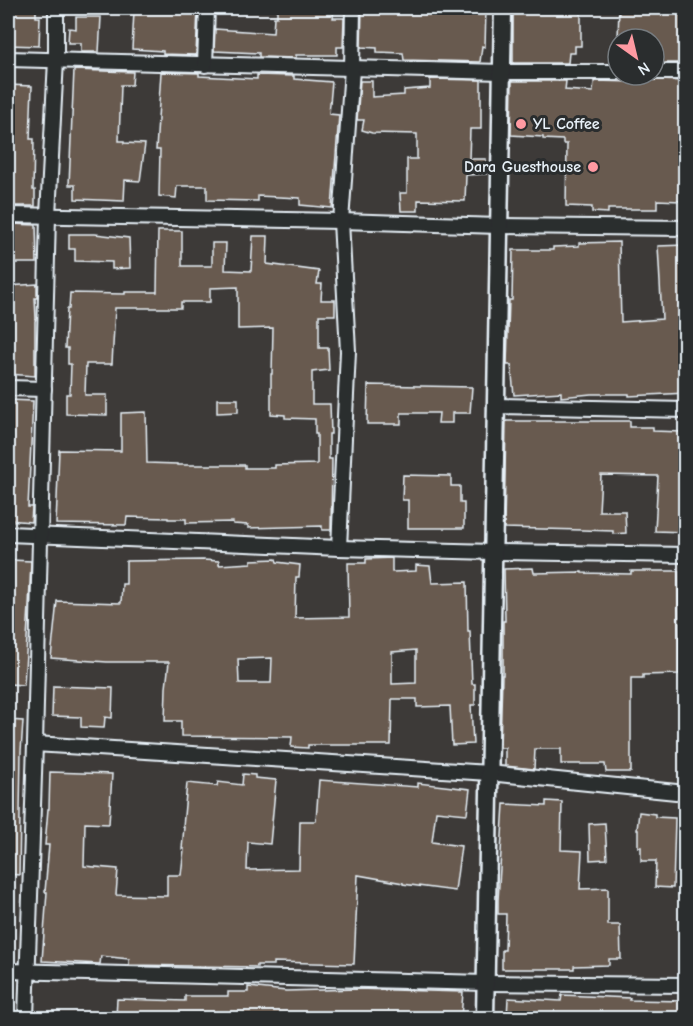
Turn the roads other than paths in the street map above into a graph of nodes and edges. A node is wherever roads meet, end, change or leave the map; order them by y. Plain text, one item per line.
1 (56, 8) edge
2 (207, 8) edge
3 (353, 8) edge
4 (503, 8) edge
5 (8, 59) edge
6 (56, 60) junction
7 (206, 65) junction
8 (352, 69) junction
9 (502, 72) junction
10 (606, 72) edge
11 (666, 72) edge
12 (686, 72) edge
13 (8, 215) edge
14 (48, 215) junction
15 (341, 222) junction
16 (499, 226) junction
17 (686, 228) edge
18 (8, 388) edge
19 (44, 389) junction
20 (496, 406) junction
21 (686, 410) edge
22 (8, 534) edge
23 (40, 535) junction
24 (339, 548) junction
25 (494, 552) junction
26 (686, 555) edge
27 (35, 744) junction
28 (489, 773) junction
29 (686, 793) edge
30 (8, 971) edge
31 (27, 972) junction
32 (486, 983) junction
33 (686, 985) edge
34 (26, 1018) edge
35 (485, 1018) edge

1 - 6 street
2 - 7 street
3 - 8 street
4 - 9 street
5 - 6 street
6 - 7 street
6 - 14 street
7 - 8 street
8 - 9 street
8 - 15 street
9 - 10 street
9 - 16 street
11 - 12 street
13 - 14 street
14 - 15 street
14 - 19 street
15 - 16 street
15 - 24 street
16 - 17 street
16 - 20 street
18 - 19 street
19 - 23 street
20 - 21 street
20 - 25 street
22 - 23 street
23 - 24 street
23 - 27 street
24 - 25 street
25 - 26 street
25 - 28 street
27 - 28 street
27 - 31 street
28 - 29 street
28 - 32 street
30 - 31 street
31 - 32 street
31 - 34 street
32 - 33 street
32 - 35 street

